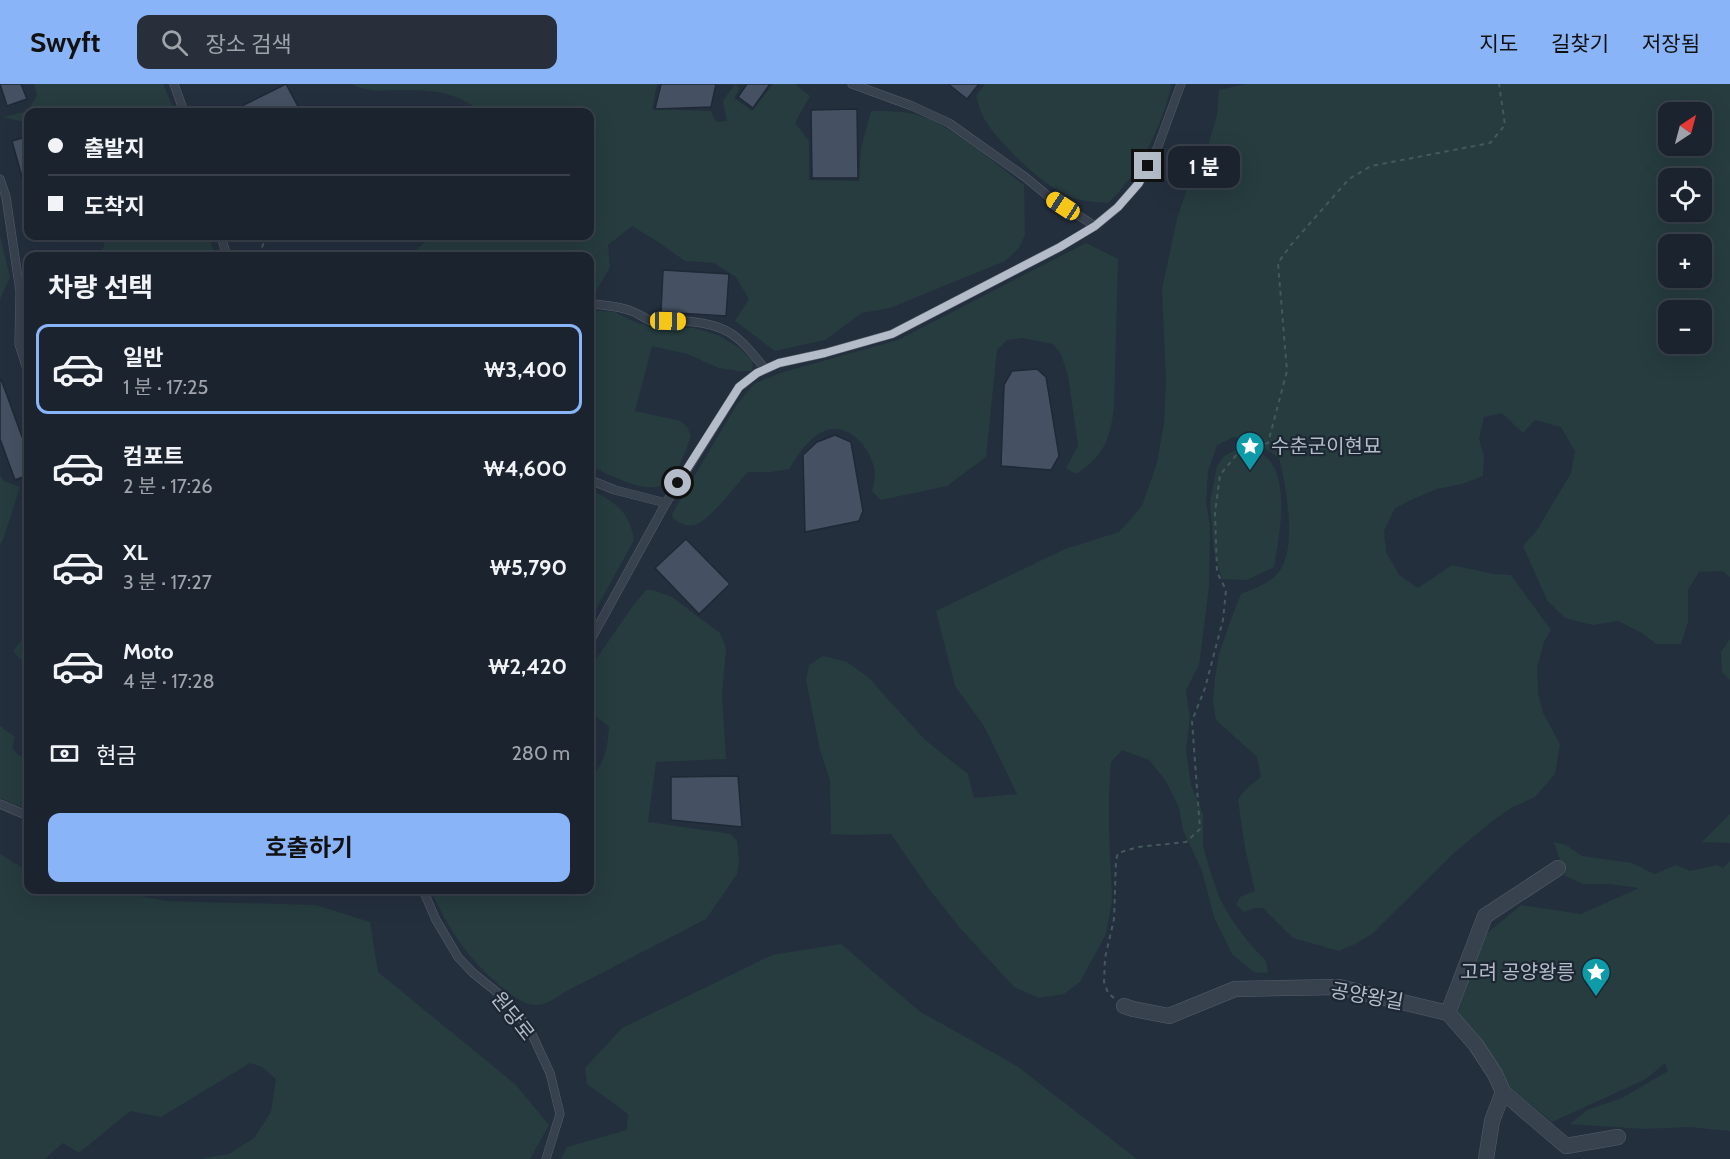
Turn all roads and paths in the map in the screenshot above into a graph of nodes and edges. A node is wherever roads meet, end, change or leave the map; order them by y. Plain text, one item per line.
1 (174, 84) edge
2 (852, 84) edge
3 (1181, 84) edge
4 (1499, 84) edge
5 (183, 108) edge
6 (0, 179) edge
7 (1095, 226) junction
8 (594, 304) edge
9 (24, 360) edge
10 (765, 369) junction
11 (594, 482) edge
12 (666, 503) junction
13 (594, 634) edge
14 (0, 804) edge
15 (24, 814) edge
16 (1558, 868) dead end
17 (425, 894) edge
18 (1124, 1006) joint
19 (1448, 1013) junction
20 (1503, 1092) junction
21 (1618, 1137) dead end
22 (546, 1159) edge
23 (1486, 1159) edge

1 - 5 lane
2 - 7 lane
3 - 7 lane
4 - 18 path
6 - 9 lane
7 - 10 lane
8 - 10 lane
10 - 12 lane
11 - 12 lane
12 - 13 lane
14 - 15 lane
16 - 19 street
17 - 22 lane, 원당로
18 - 19 street, 공양왕길
19 - 20 street
20 - 21 street
20 - 23 street

